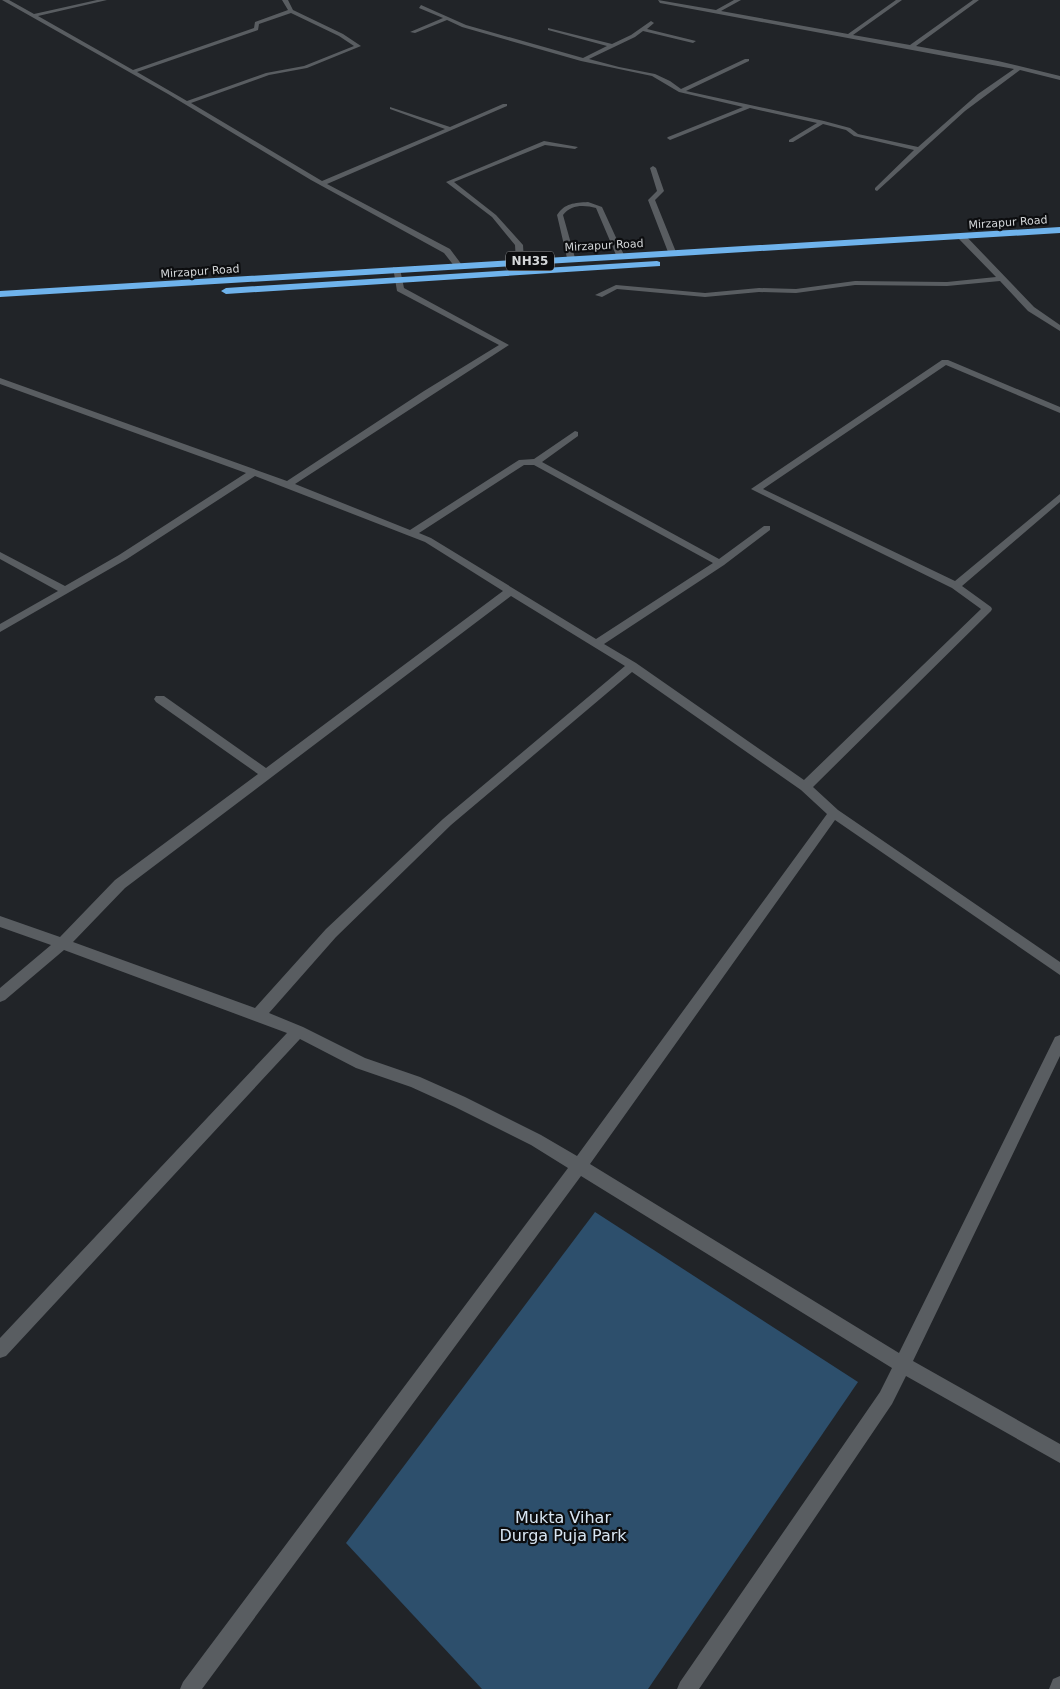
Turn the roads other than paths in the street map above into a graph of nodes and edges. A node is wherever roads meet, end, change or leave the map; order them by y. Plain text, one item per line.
1 (5, 0) edge
2 (104, 0) edge
3 (285, 0) edge
4 (738, 0) edge
5 (899, 0) edge
6 (976, 0) edge
7 (660, 1) edge
8 (421, 6) dead end
9 (291, 11) junction
10 (715, 12) junction
11 (33, 16) junction
12 (446, 20) junction
13 (651, 23) dead end
14 (550, 29) dead end
15 (642, 29) junction
16 (413, 32) dead end
17 (848, 36) junction
18 (693, 41) dead end
19 (612, 46) junction
20 (910, 48) junction
21 (583, 60) junction
22 (747, 60) dead end
23 (1019, 68) junction
24 (131, 72) junction
25 (1060, 78) edge
26 (681, 91) junction
27 (186, 103) junction
28 (505, 106) dead end
29 (748, 107) junction
30 (392, 108) dead end
31 (822, 122) junction
32 (452, 129) junction
33 (670, 138) dead end
34 (791, 141) dead end
35 (575, 147) dead end
36 (920, 149) junction
37 (653, 168) dead end
38 (322, 184) junction
39 (877, 189) dead end
40 (1060, 230) edge
41 (960, 236) junction
42 (987, 245) dead end
43 (964, 246) junction
44 (672, 252) junction
45 (620, 255) junction
46 (571, 258) junction
47 (520, 261) junction
48 (662, 263) dead end
49 (458, 264) junction
50 (396, 269) junction
51 (1001, 279) junction
52 (397, 280) junction
53 (219, 291) dead end
54 (0, 294) edge
55 (599, 295) dead end
56 (1060, 329) edge
57 (0, 381) edge
58 (1060, 410) edge
59 (575, 434) dead end
60 (536, 462) junction
61 (253, 473) junction
62 (288, 485) junction
63 (1060, 497) edge
64 (767, 528) dead end
65 (412, 533) junction
66 (0, 555) edge
67 (720, 563) junction
68 (956, 586) junction
69 (64, 590) junction
70 (510, 591) junction
71 (0, 629) edge
72 (596, 644) junction
73 (632, 666) junction
74 (160, 699) dead end
75 (266, 774) junction
76 (805, 787) junction
77 (834, 813) junction
78 (0, 921) edge
79 (63, 943) junction
80 (1060, 969) edge
81 (0, 996) edge
82 (258, 1015) junction
83 (298, 1031) junction
84 (1060, 1041) edge
85 (579, 1166) junction
86 (0, 1350) edge
87 (902, 1364) junction
88 (1060, 1454) edge
89 (190, 1689) edge
90 (687, 1689) edge

1 - 11 street
2 - 11 street
3 - 9 street
4 - 10 street
5 - 17 street
6 - 20 street
7 - 10 street
8 - 12 street
9 - 24 street
9 - 27 street
10 - 17 street
11 - 24 street
12 - 16 street
12 - 21 street
13 - 15 street
14 - 19 street
15 - 18 street
15 - 19 street
17 - 20 street
19 - 21 street
20 - 23 street
21 - 26 street
22 - 26 street
23 - 25 street
23 - 36 street
24 - 27 street
26 - 29 street
27 - 38 street
28 - 32 street
29 - 31 street
29 - 33 street
30 - 32 street
31 - 34 street
31 - 36 street
32 - 38 street
35 - 47 street
36 - 39 street
37 - 44 street
38 - 49 street
40 - 41 highway, Mirzapur Road / NH35
41 - 43 street
41 - 44 highway, Mirzapur Road / NH35
42 - 43 highway, Mirzapur Road
43 - 51 street
44 - 45 highway, Mirzapur Road / NH35
45 - 46 highway, Mirzapur Road / NH35
45 - 46 street
46 - 47 highway, Mirzapur Road / NH35
47 - 49 highway, Mirzapur Road / NH35
48 - 52 highway, Mirzapur Road / NH35
49 - 50 highway, Mirzapur Road / NH35
50 - 52 street
50 - 54 highway, Mirzapur Road / NH35
51 - 55 street
51 - 56 street
52 - 53 highway, Mirzapur Road / NH35
52 - 62 street
57 - 61 street
58 - 68 street
59 - 60 street
60 - 65 street
60 - 67 street
61 - 62 street
61 - 69 street
62 - 65 street
63 - 68 street
64 - 67 street
65 - 70 street
66 - 69 street
67 - 72 street
68 - 76 street
69 - 71 street
70 - 72 street
70 - 75 street
72 - 73 street
73 - 76 street
73 - 82 street
74 - 75 street
75 - 79 street
76 - 77 street
77 - 80 street
77 - 85 street
78 - 79 street
79 - 81 street
79 - 82 street
82 - 83 street
83 - 85 street
83 - 86 street
84 - 87 street
85 - 87 street
85 - 89 street
87 - 88 street
87 - 90 street

